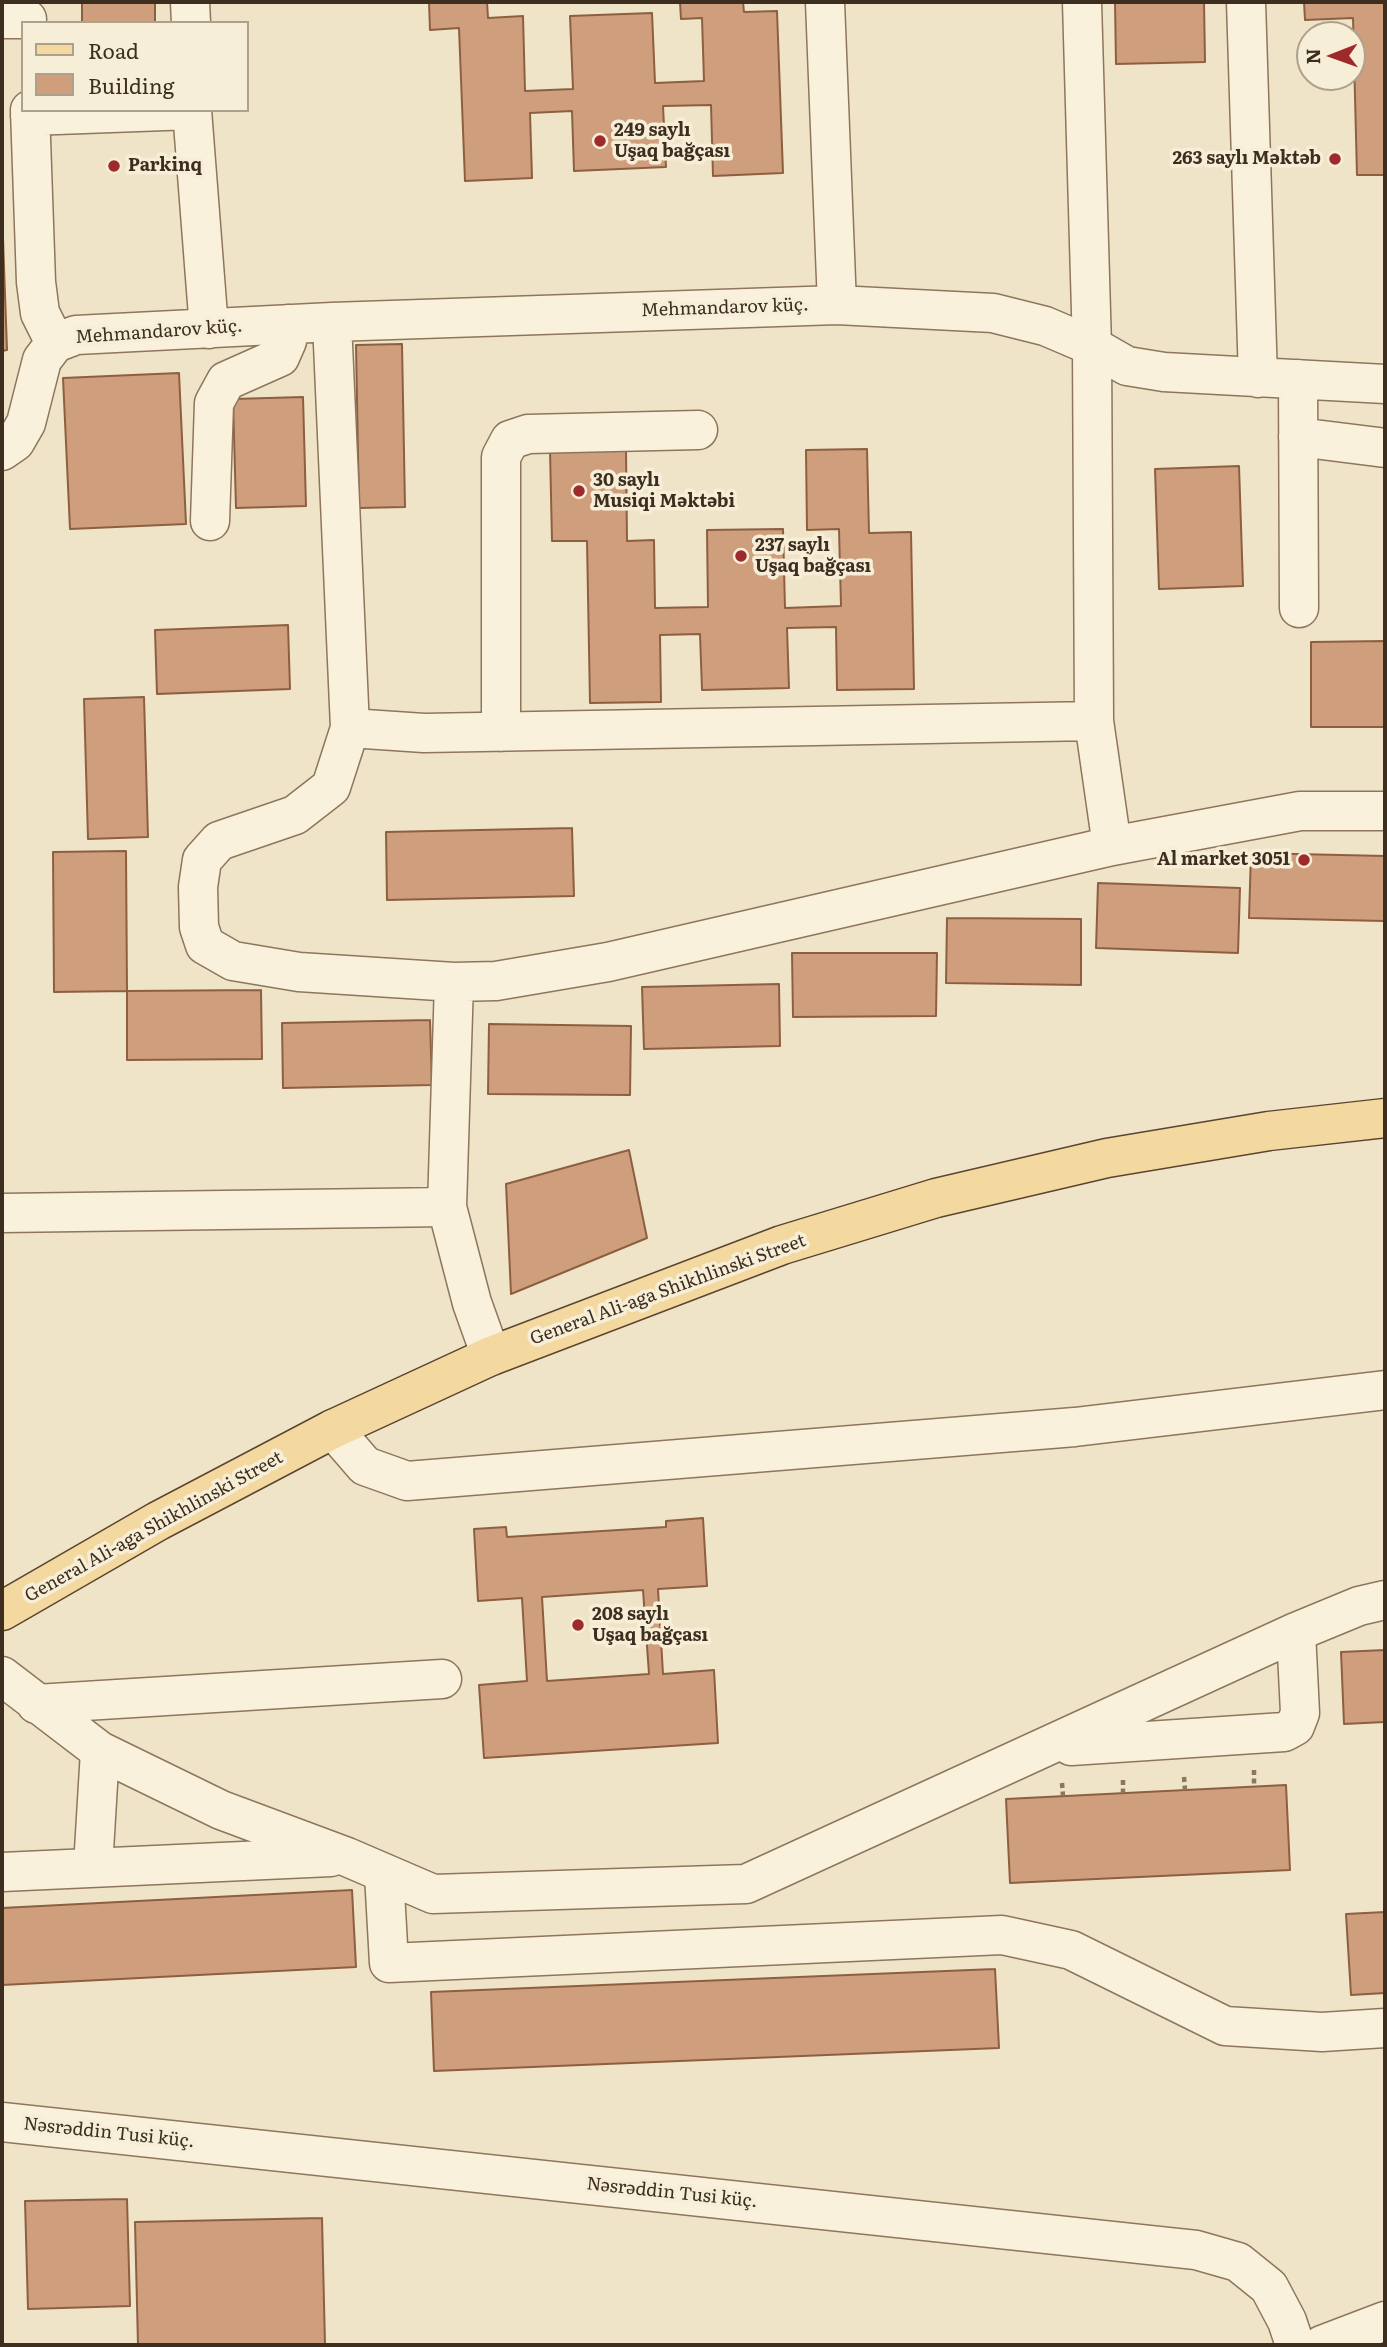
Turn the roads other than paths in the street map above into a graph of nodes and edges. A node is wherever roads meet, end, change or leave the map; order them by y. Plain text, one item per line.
1 (190, 2) edge
2 (825, 2) edge
3 (1082, 2) edge
4 (1246, 2) edge
5 (191, 21) edge
6 (84, 112) edge
7 (192, 112) edge
8 (30, 113) edge
9 (837, 305) junction
10 (332, 322) junction
11 (288, 324) junction
12 (209, 328) junction
13 (55, 343) junction
14 (1092, 346) junction
15 (1258, 377) junction
16 (1298, 379) junction
17 (1385, 384) edge
18 (698, 430) dead end
19 (1298, 438) junction
20 (1385, 448) edge
21 (2, 451) edge
22 (210, 521) dead end
23 (1299, 608) dead end
24 (1094, 721) junction
25 (350, 729) junction
26 (501, 732) junction
27 (1385, 811) edge
28 (1112, 846) junction
29 (454, 982) junction
30 (1385, 1118) edge
31 (447, 1207) junction
32 (2, 1213) edge
33 (491, 1356) junction
34 (1385, 1390) edge
35 (333, 1429) junction
36 (1385, 1600) edge
37 (2, 1611) edge
38 (1296, 1632) junction
39 (2, 1676) edge
40 (442, 1679) dead end
41 (36, 1704) junction
42 (1045, 1748) junction
43 (100, 1751) junction
44 (347, 1857) junction
45 (93, 1867) junction
46 (2, 1872) edge
47 (384, 1874) junction
48 (1385, 2028) edge
49 (2, 2122) edge
50 (1385, 2321) edge
51 (1296, 2345) edge
52 (1322, 2345) edge

1 - 5 street
2 - 9 street
3 - 14 street
4 - 15 street
6 - 8 street
7 - 12 street
8 - 13 street
9 - 10 street, Mehmandarov küç.
9 - 14 street, Mehmandarov küç.
10 - 11 street, Mehmandarov küç.
10 - 25 street
11 - 12 street, Mehmandarov küç.
11 - 22 street
12 - 13 street, Mehmandarov küç.
13 - 21 street
14 - 15 street, Mehmandarov küç.
14 - 24 street
15 - 16 street, Mehmandarov küç.
16 - 17 street, Mehmandarov küç.
16 - 19 street
18 - 26 street
19 - 20 street
19 - 23 street
24 - 26 street
24 - 28 street
25 - 26 street
25 - 29 street
27 - 28 street
28 - 29 street
29 - 31 street
30 - 33 main road, General Ali-aga Shikhlinski Street
31 - 32 street
31 - 33 street
33 - 35 main road, General Ali-aga Shikhlinski Street
34 - 35 street
35 - 37 main road, General Ali-aga Shikhlinski Street
36 - 38 street
38 - 42 street
38 - 42 street
39 - 41 street
40 - 41 street
41 - 43 street
42 - 47 street
43 - 44 street
43 - 45 street
44 - 45 street
44 - 47 street
45 - 46 street
47 - 48 street
49 - 51 street, Nəsrəddin Tusi küç.
50 - 52 street

